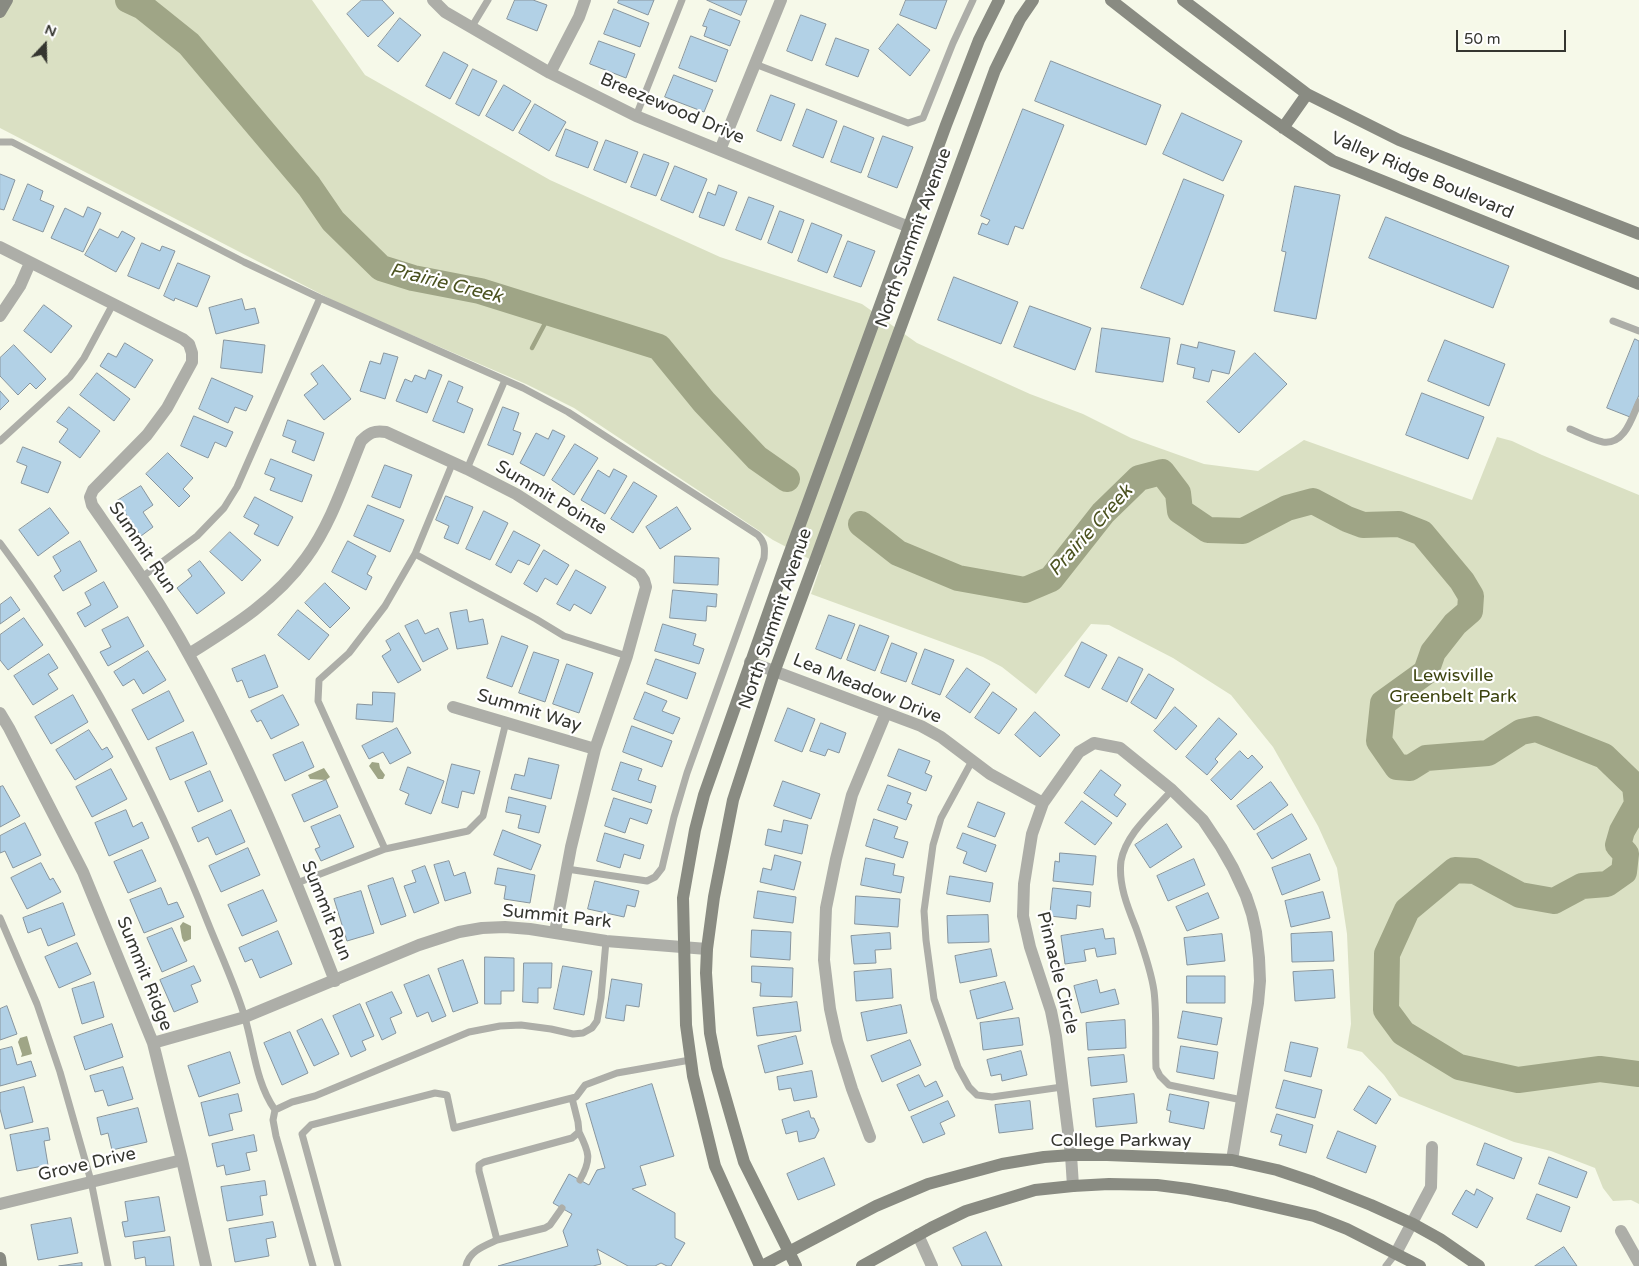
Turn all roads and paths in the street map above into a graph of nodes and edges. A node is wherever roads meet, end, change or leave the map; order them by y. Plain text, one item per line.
1 (7, 0) edge
2 (433, 0) edge
3 (488, 0) edge
4 (586, 0) edge
5 (682, 0) edge
6 (781, 0) edge
7 (974, 0) edge
8 (999, 0) edge
9 (1033, 0) edge
10 (1111, 0) edge
11 (1183, 0) edge
12 (0, 12) edge
13 (471, 28) junction
14 (755, 64) junction
15 (550, 73) junction
16 (1307, 94) junction
17 (636, 116) junction
18 (1283, 128) junction
19 (0, 142) edge
20 (720, 150) junction
21 (908, 227) junction
22 (1639, 234) edge
23 (0, 247) edge
24 (30, 263) junction
25 (1639, 284) edge
26 (320, 298) junction
27 (113, 304) junction
28 (0, 316) edge
29 (1613, 321) dead end
30 (1639, 332) edge
31 (505, 380) junction
32 (1639, 402) edge
33 (1570, 429) dead end
34 (0, 441) edge
35 (453, 462) junction
36 (467, 469) junction
37 (0, 543) edge
38 (415, 554) junction
39 (142, 577) junction
40 (189, 654) junction
41 (627, 656) junction
42 (750, 662) junction
43 (775, 670) junction
44 (453, 707) dead end
45 (0, 713) edge
46 (886, 713) junction
47 (506, 722) junction
48 (595, 749) junction
49 (972, 761) junction
50 (1172, 790) junction
51 (1043, 803) junction
52 (385, 849) junction
53 (567, 869) junction
54 (297, 883) junction
55 (0, 918) edge
56 (555, 932) junction
57 (606, 941) junction
58 (683, 948) junction
59 (707, 949) junction
60 (335, 981) junction
61 (245, 1017) junction
62 (153, 1043) junction
63 (690, 1060) junction
64 (1062, 1087) junction
65 (572, 1098) junction
66 (1242, 1100) junction
67 (275, 1110) junction
68 (579, 1132) junction
69 (870, 1138) dead end
70 (1432, 1147) dead end
71 (1071, 1155) junction
72 (182, 1160) junction
73 (1232, 1160) junction
74 (580, 1180) dead end
75 (91, 1181) junction
76 (1073, 1186) junction
77 (0, 1204) edge
78 (562, 1208) dead end
79 (1413, 1224) junction
80 (1621, 1231) dead end
81 (918, 1235) junction
82 (497, 1240) junction
83 (788, 1252) junction
84 (1396, 1253) junction
85 (0, 1258) edge
86 (1639, 1263) edge
87 (1, 1266) edge
88 (108, 1266) edge
89 (206, 1266) edge
90 (313, 1266) edge
91 (338, 1266) edge
92 (466, 1266) edge
93 (761, 1266) edge
94 (796, 1266) edge
95 (862, 1266) edge
96 (932, 1266) edge
97 (1386, 1266) edge
98 (1420, 1266) edge
99 (1479, 1266) edge

1 - 12 main road
2 - 13 street, Breezewood Drive
3 - 13 lane
4 - 15 street
5 - 17 lane
6 - 14 street
7 - 14 lane
8 - 21 main road, North Summit Avenue
9 - 43 main road, North Summit Avenue
10 - 18 main road, Valley Ridge Boulevard
11 - 16 main road, Valley Ridge Boulevard
13 - 15 street, Breezewood Drive
14 - 20 street
15 - 17 street, Breezewood Drive
16 - 18 main road
16 - 22 main road, Valley Ridge Boulevard
17 - 20 street, Breezewood Drive
18 - 25 main road, Valley Ridge Boulevard
19 - 26 lane
20 - 21 street, Breezewood Drive
21 - 42 main road, North Summit Avenue
23 - 24 street, Summit Run
24 - 27 street, Summit Run
24 - 28 street
26 - 31 lane
26 - 39 lane
27 - 34 lane
27 - 39 street, Summit Run
29 - 30 lane
31 - 36 lane
31 - 53 lane
32 - 33 lane
35 - 36 street, Summit Pointe
35 - 38 lane
35 - 40 street, Summit Pointe
36 - 41 street, Summit Pointe
37 - 61 lane
38 - 41 lane
38 - 52 lane
39 - 40 street, Summit Run
40 - 54 street, Summit Run
41 - 48 street, Summit Pointe
42 - 43 street, Lea Meadow Drive
42 - 58 main road, North Summit Avenue
43 - 46 street, Lea Meadow Drive
43 - 59 main road, North Summit Avenue
44 - 47 street, Summit Way
45 - 62 street, Summit Ridge
46 - 49 street, Lea Meadow Drive
46 - 69 street
47 - 48 street, Summit Way
47 - 52 lane
48 - 53 street, Summit Pointe
49 - 51 street, Lea Meadow Drive
49 - 64 lane
50 - 51 street, Pinnacle Circle
50 - 66 street, Pinnacle Circle
50 - 66 lane
51 - 64 street, Pinnacle Circle
52 - 54 lane
53 - 56 street, Summit Pointe
54 - 60 street, Summit Run
55 - 75 lane
56 - 57 street, Summit Park
56 - 60 street, Summit Park
57 - 58 street, Summit Park
57 - 67 lane
58 - 59 street, Summit Park
58 - 63 main road, North Summit Avenue
59 - 83 main road, North Summit Avenue
60 - 61 street, Summit Park
61 - 62 street, Summit Park
61 - 67 lane
62 - 72 street, Summit Ridge
63 - 65 lane
63 - 93 main road, North Summit Avenue
64 - 71 street, Pinnacle Circle
65 - 68 lane
65 - 91 lane
66 - 73 street, Pinnacle Circle
67 - 90 lane
68 - 74 lane
68 - 82 lane
70 - 79 street
71 - 73 main road, College Parkway
71 - 76 street, Pinnacle Circle
71 - 83 main road, College Parkway
72 - 75 street, Grove Drive
72 - 89 street, Summit Ridge
73 - 79 main road, College Parkway
75 - 77 street, Grove Drive
75 - 88 lane
76 - 81 main road
76 - 84 main road
78 - 82 lane
79 - 84 street
79 - 99 main road, College Parkway
80 - 86 street
81 - 95 main road
81 - 96 street
82 - 92 lane
83 - 93 main road, College Parkway
83 - 94 main road, North Summit Avenue
84 - 97 lane
84 - 98 main road
85 - 87 main road

